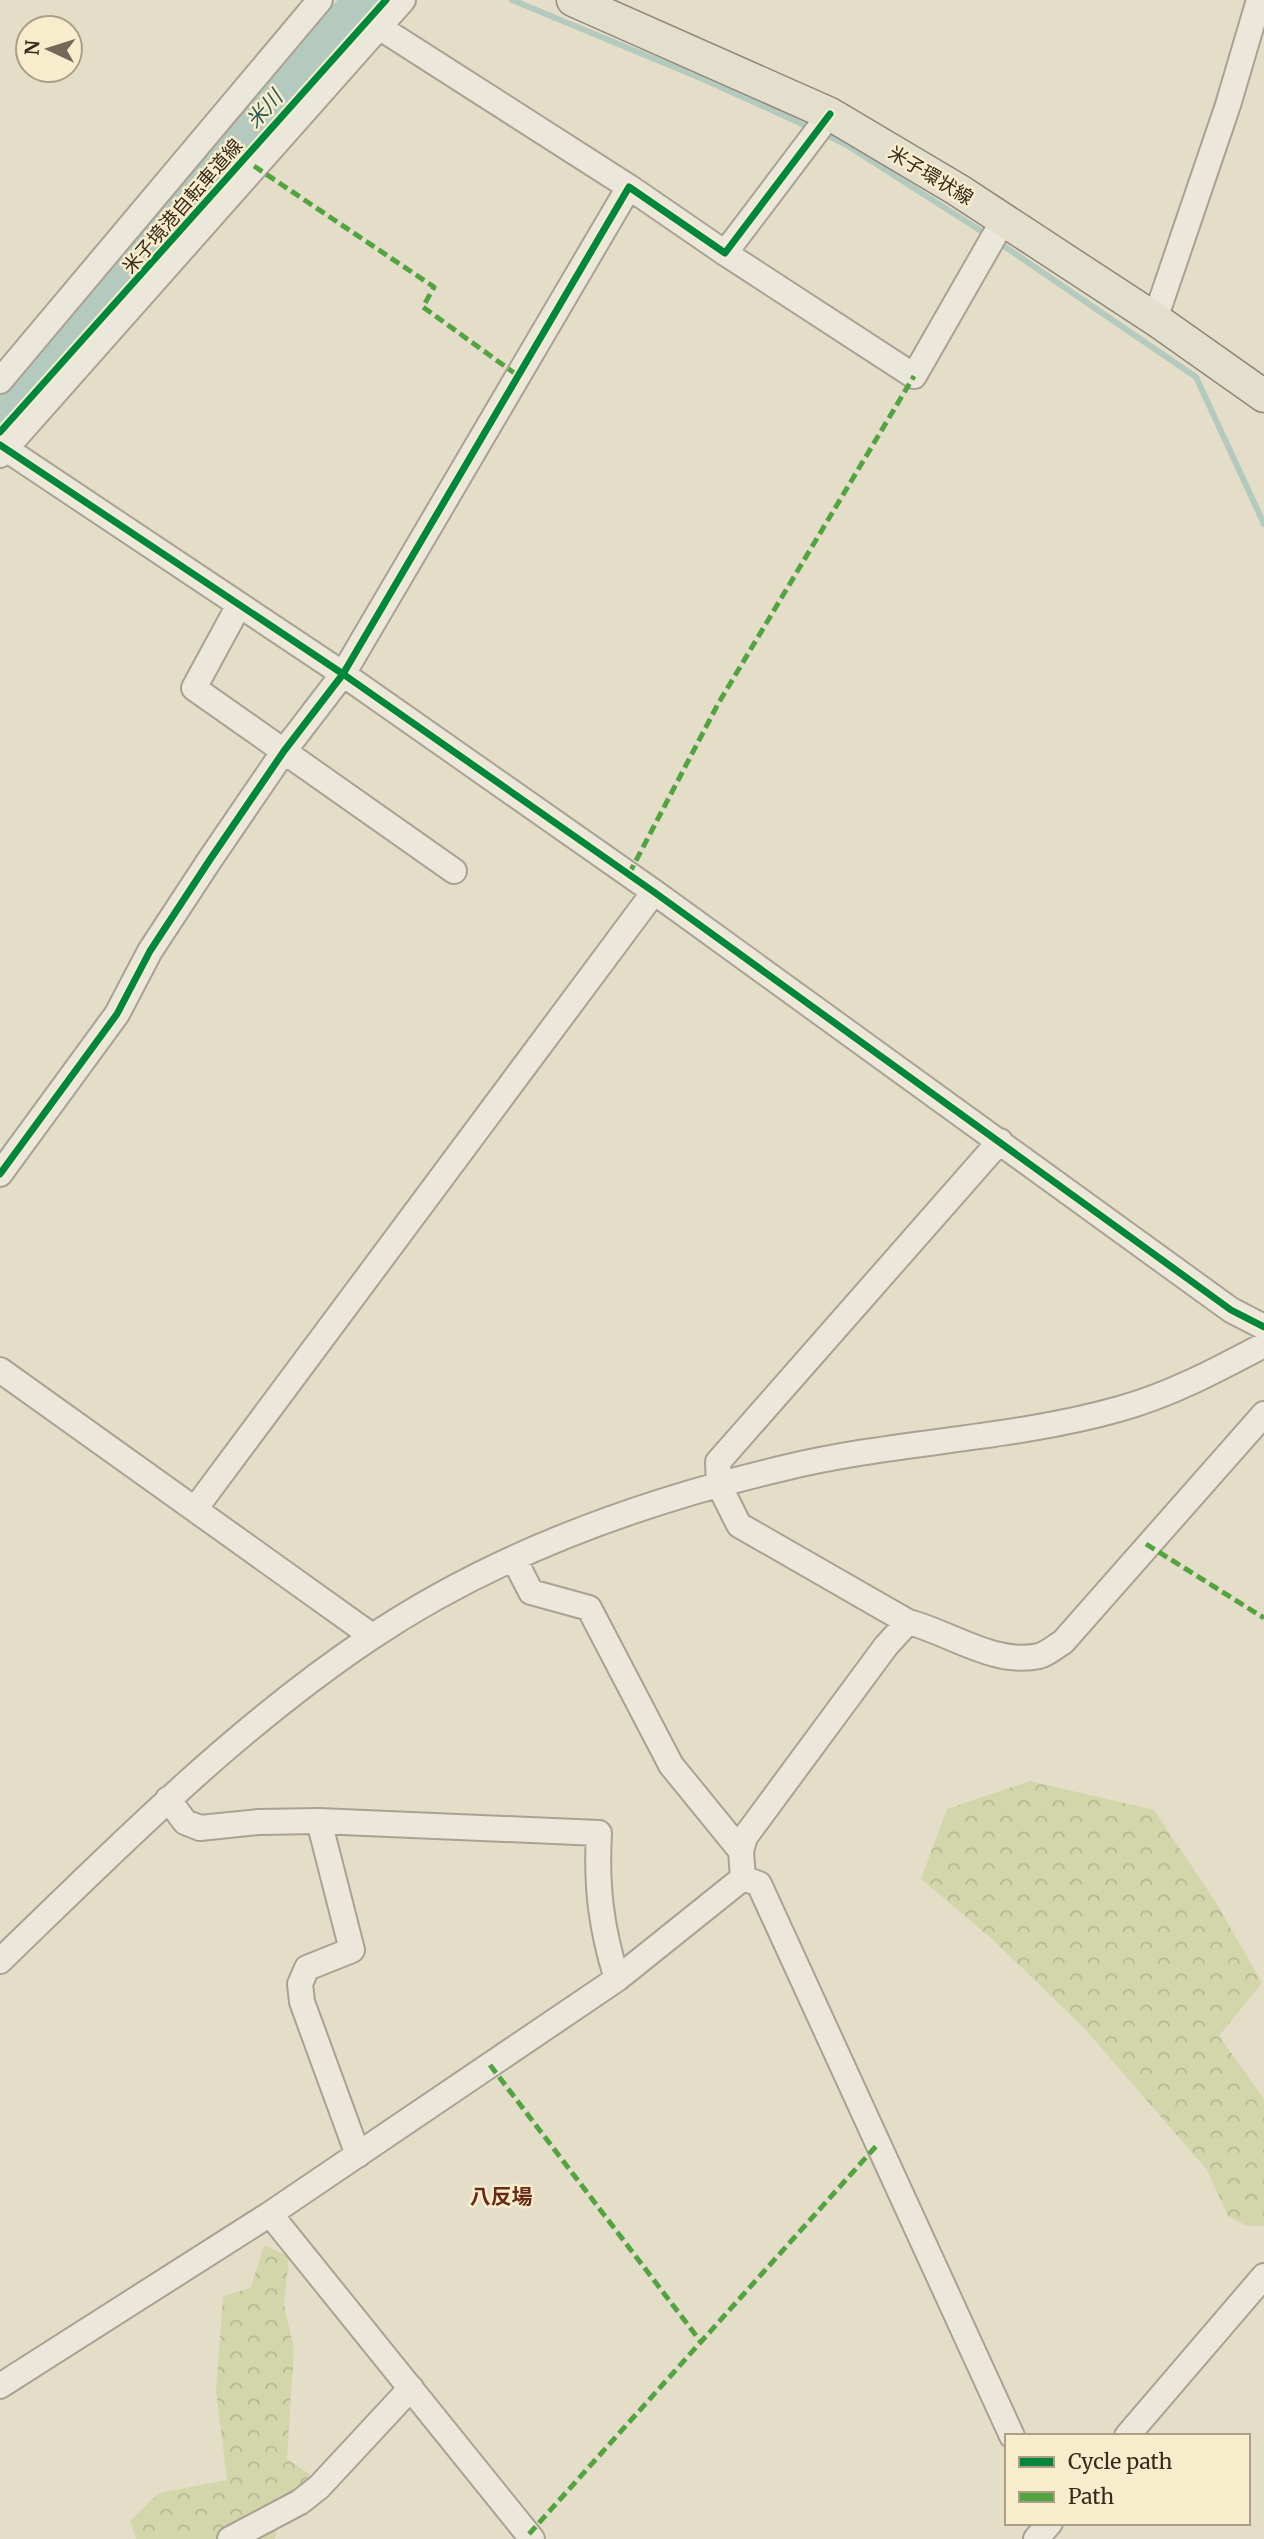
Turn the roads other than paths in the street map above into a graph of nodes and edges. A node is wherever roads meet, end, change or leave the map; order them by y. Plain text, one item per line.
1 (320, 0) edge
2 (403, 0) edge
3 (573, 0) edge
4 (1259, 0) edge
5 (379, 27) junction
6 (830, 114) junction
7 (629, 187) junction
8 (1004, 219) junction
9 (725, 253) junction
10 (1154, 319) junction
11 (0, 380) edge
12 (1264, 396) edge
13 (2, 449) edge
14 (239, 607) junction
15 (343, 674) junction
16 (284, 751) junction
17 (454, 871) dead end
18 (654, 892) junction
19 (1000, 1141) junction
20 (0, 1174) edge
21 (1264, 1327) edge
22 (1264, 1345) edge
23 (0, 1370) edge
24 (1264, 1414) edge
25 (719, 1485) junction
26 (195, 1509) junction
27 (514, 1559) junction
28 (908, 1622) junction
29 (372, 1636) junction
30 (168, 1799) junction
31 (318, 1821) junction
32 (741, 1851) junction
33 (743, 1878) junction
34 (0, 1961) edge
35 (617, 1979) junction
36 (358, 2155) junction
37 (270, 2214) junction
38 (1264, 2276) edge
39 (0, 2386) edge
40 (411, 2389) junction
41 (1011, 2434) edge
42 (1129, 2434) edge
43 (1049, 2525) edge
44 (230, 2539) edge
45 (532, 2539) edge
46 (1036, 2539) edge

1 - 11 street
2 - 5 street
3 - 6 main road, 米子環状線
4 - 10 street
5 - 7 street
5 - 13 street
6 - 8 main road, 米子環状線
6 - 9 street
7 - 9 street
7 - 15 street
8 - 9 street
8 - 10 main road, 米子環状線
10 - 12 main road, 米子環状線
13 - 14 street
14 - 15 street
14 - 16 street
15 - 16 street
15 - 18 street
16 - 17 street
16 - 20 street
18 - 19 street
18 - 26 street
19 - 21 street
19 - 25 street
22 - 25 street
23 - 26 street
24 - 28 street
25 - 27 street
25 - 28 street
26 - 29 street
27 - 29 street
27 - 32 street
28 - 32 street
29 - 30 street
30 - 31 street
30 - 34 street
31 - 35 street
31 - 36 street
32 - 33 street
33 - 35 street
33 - 41 street
35 - 36 street
36 - 37 street
37 - 39 street
37 - 40 street
38 - 42 street
40 - 44 street
40 - 45 street
43 - 46 street

